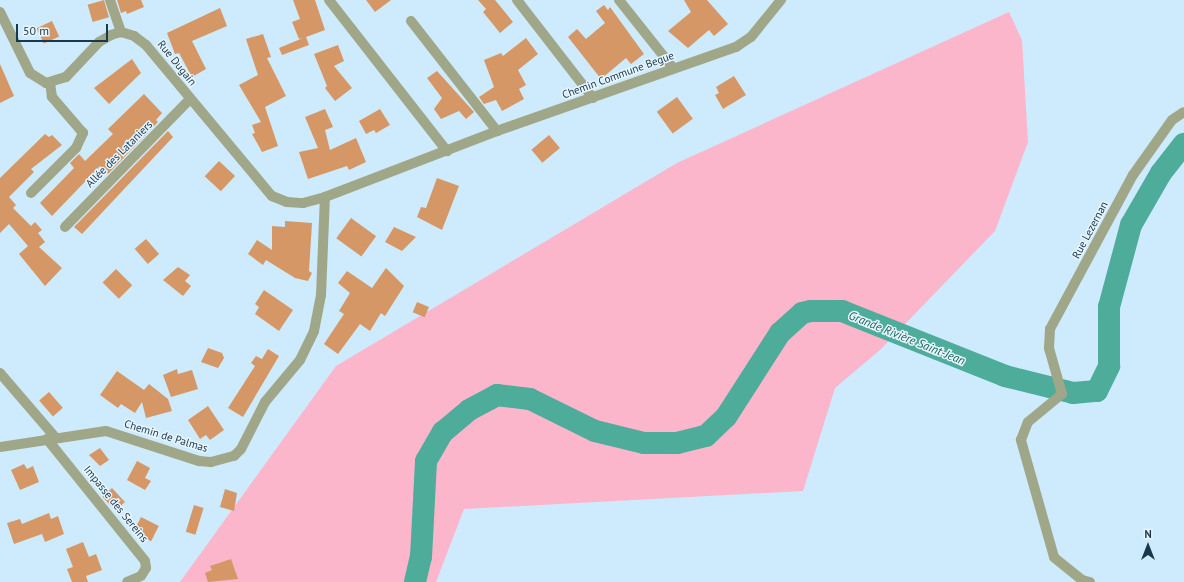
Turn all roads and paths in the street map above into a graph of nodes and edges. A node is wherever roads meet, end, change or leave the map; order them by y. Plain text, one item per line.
1 (110, 0) edge
2 (328, 0) edge
3 (517, 0) edge
4 (619, 0) edge
5 (781, 0) edge
6 (0, 12) edge
7 (411, 21) dead end
8 (121, 32) junction
9 (673, 68) junction
10 (50, 83) junction
11 (593, 98) junction
12 (190, 99) junction
13 (1184, 112) edge
14 (496, 131) junction
15 (447, 151) junction
16 (31, 193) dead end
17 (325, 197) junction
18 (65, 226) dead end
19 (0, 373) edge
20 (51, 438) junction
21 (0, 447) edge
22 (127, 582) edge
23 (1090, 582) edge

1 - 8 street
2 - 15 street
3 - 11 street
4 - 9 street
5 - 9 street, Chemin Commune Begue
6 - 10 street
7 - 14 street
8 - 10 street
8 - 12 street, Rue Dugain
9 - 11 street, Chemin Commune Begue
10 - 16 street
11 - 14 street, Chemin Commune Begue
12 - 17 street, Rue Dugain
12 - 18 street, Allée des Lataniers
13 - 23 street, Rue Lezernan
14 - 15 street, Chemin Commune Begue
15 - 17 street, Chemin Commune Begue
17 - 20 street, Chemin de Palmas
19 - 20 street
20 - 21 street, Chemin de Palmas
20 - 22 street, Impasse des Sereins

